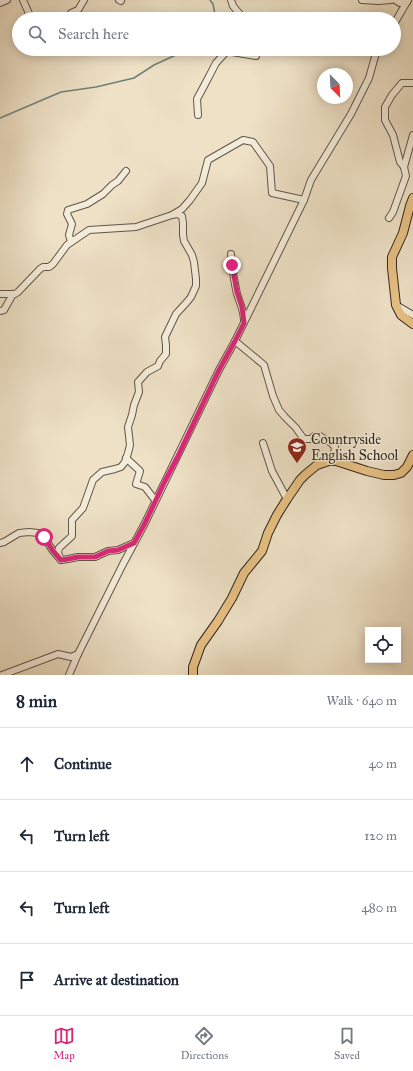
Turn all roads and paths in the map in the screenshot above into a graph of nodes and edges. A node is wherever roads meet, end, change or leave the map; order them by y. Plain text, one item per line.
1 (8, 0) edge
2 (22, 0) edge
3 (84, 0) edge
4 (231, 0) edge
5 (362, 0) edge
6 (391, 0) edge
7 (395, 0) edge
8 (408, 1) edge
9 (0, 3) edge
10 (28, 12) edge
11 (73, 12) edge
12 (238, 12) edge
13 (401, 12) edge
14 (222, 56) edge
15 (375, 56) edge
16 (413, 83) edge
17 (198, 115) dead end
18 (413, 135) edge
19 (404, 167) junction
20 (126, 171) dead end
21 (413, 198) edge
22 (304, 200) junction
23 (172, 215) junction
24 (389, 218) dead end
25 (71, 242) junction
26 (231, 254) dead end
27 (0, 294) edge
28 (13, 294) junction
29 (396, 305) junction
30 (0, 311) edge
31 (413, 315) edge
32 (244, 323) junction
33 (413, 324) edge
34 (235, 341) junction
35 (263, 443) dead end
36 (413, 455) edge
37 (126, 458) junction
38 (333, 460) junction
39 (287, 499) junction
40 (155, 500) junction
41 (0, 543) edge
42 (134, 543) junction
43 (61, 560) junction
44 (78, 654) junction
45 (2, 675) edge
46 (69, 675) edge
47 (193, 675) edge

1 - 9 street
2 - 10 street
3 - 11 street
4 - 12 street
5 - 6 street
7 - 8 street
8 - 13 street
14 - 17 street
15 - 22 street
16 - 19 street
18 - 19 street
19 - 24 street
20 - 25 street
21 - 29 main road
22 - 23 street
22 - 32 street
23 - 25 street
23 - 37 street
25 - 28 street
26 - 32 street
27 - 28 street
28 - 30 street
29 - 31 street
29 - 33 main road
32 - 34 street
34 - 38 street
34 - 40 street
35 - 39 street
36 - 38 main road
37 - 40 street
37 - 43 street
38 - 39 main road
39 - 47 main road
40 - 42 street
41 - 43 street
42 - 43 street
42 - 44 street
44 - 45 street
44 - 46 street

